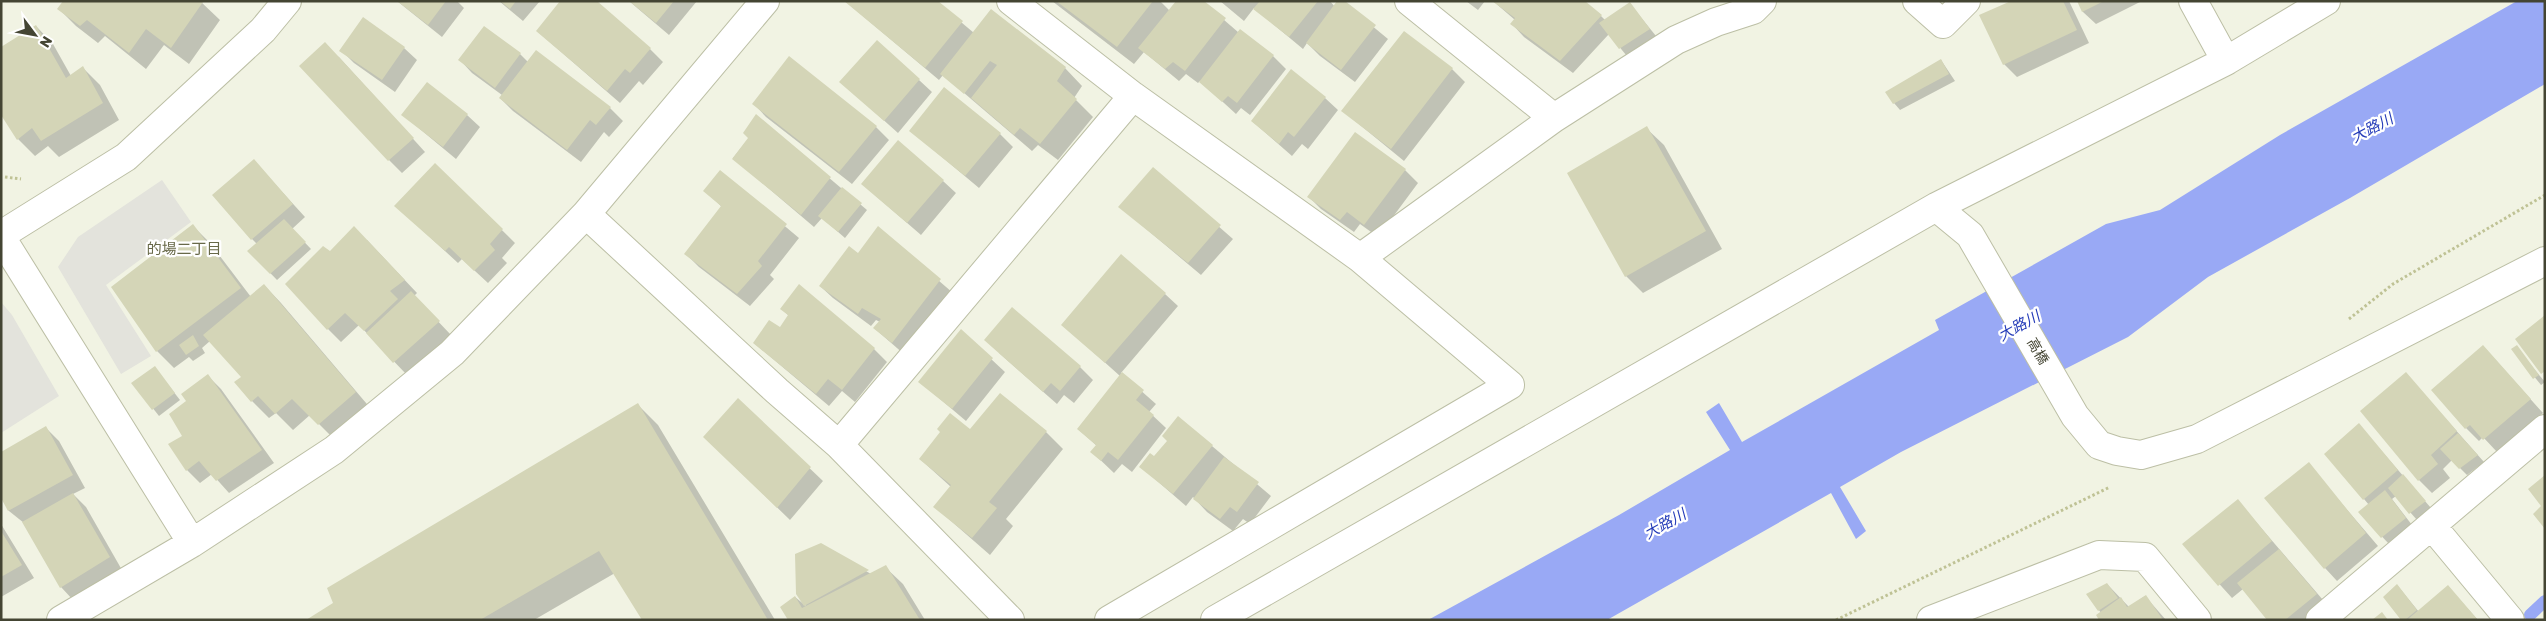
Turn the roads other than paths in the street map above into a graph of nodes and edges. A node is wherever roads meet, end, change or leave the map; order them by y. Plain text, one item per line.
1 (287, 1) edge
2 (765, 1) edge
3 (1011, 1) edge
4 (1409, 1) edge
5 (1762, 1) edge
6 (1917, 1) edge
7 (1966, 1) edge
8 (2193, 1) edge
9 (2326, 1) edge
10 (2226, 61) junction
11 (1133, 96) junction
12 (1554, 118) junction
13 (1936, 206) junction
14 (586, 214) junction
15 (1, 236) edge
16 (1360, 258) junction
17 (2545, 261) edge
18 (2545, 429) edge
19 (839, 445) junction
20 (2432, 526) junction
21 (192, 543) junction
22 (61, 620) edge
23 (1010, 620) edge
24 (1109, 620) edge
25 (1215, 620) edge
26 (1931, 620) edge
27 (2197, 620) edge
28 (2320, 620) edge
29 (2510, 620) edge

1 - 15 street
2 - 14 street
3 - 11 street
4 - 12 street
5 - 12 street
6 - 7 street
8 - 10 street
9 - 10 street
10 - 13 street
11 - 16 street
11 - 19 street
12 - 16 street
13 - 17 street, 高橋
13 - 25 street
14 - 19 street
14 - 21 street
15 - 21 street
16 - 24 street
18 - 20 street
19 - 23 street
20 - 28 street
20 - 29 street
21 - 22 street
26 - 27 street

